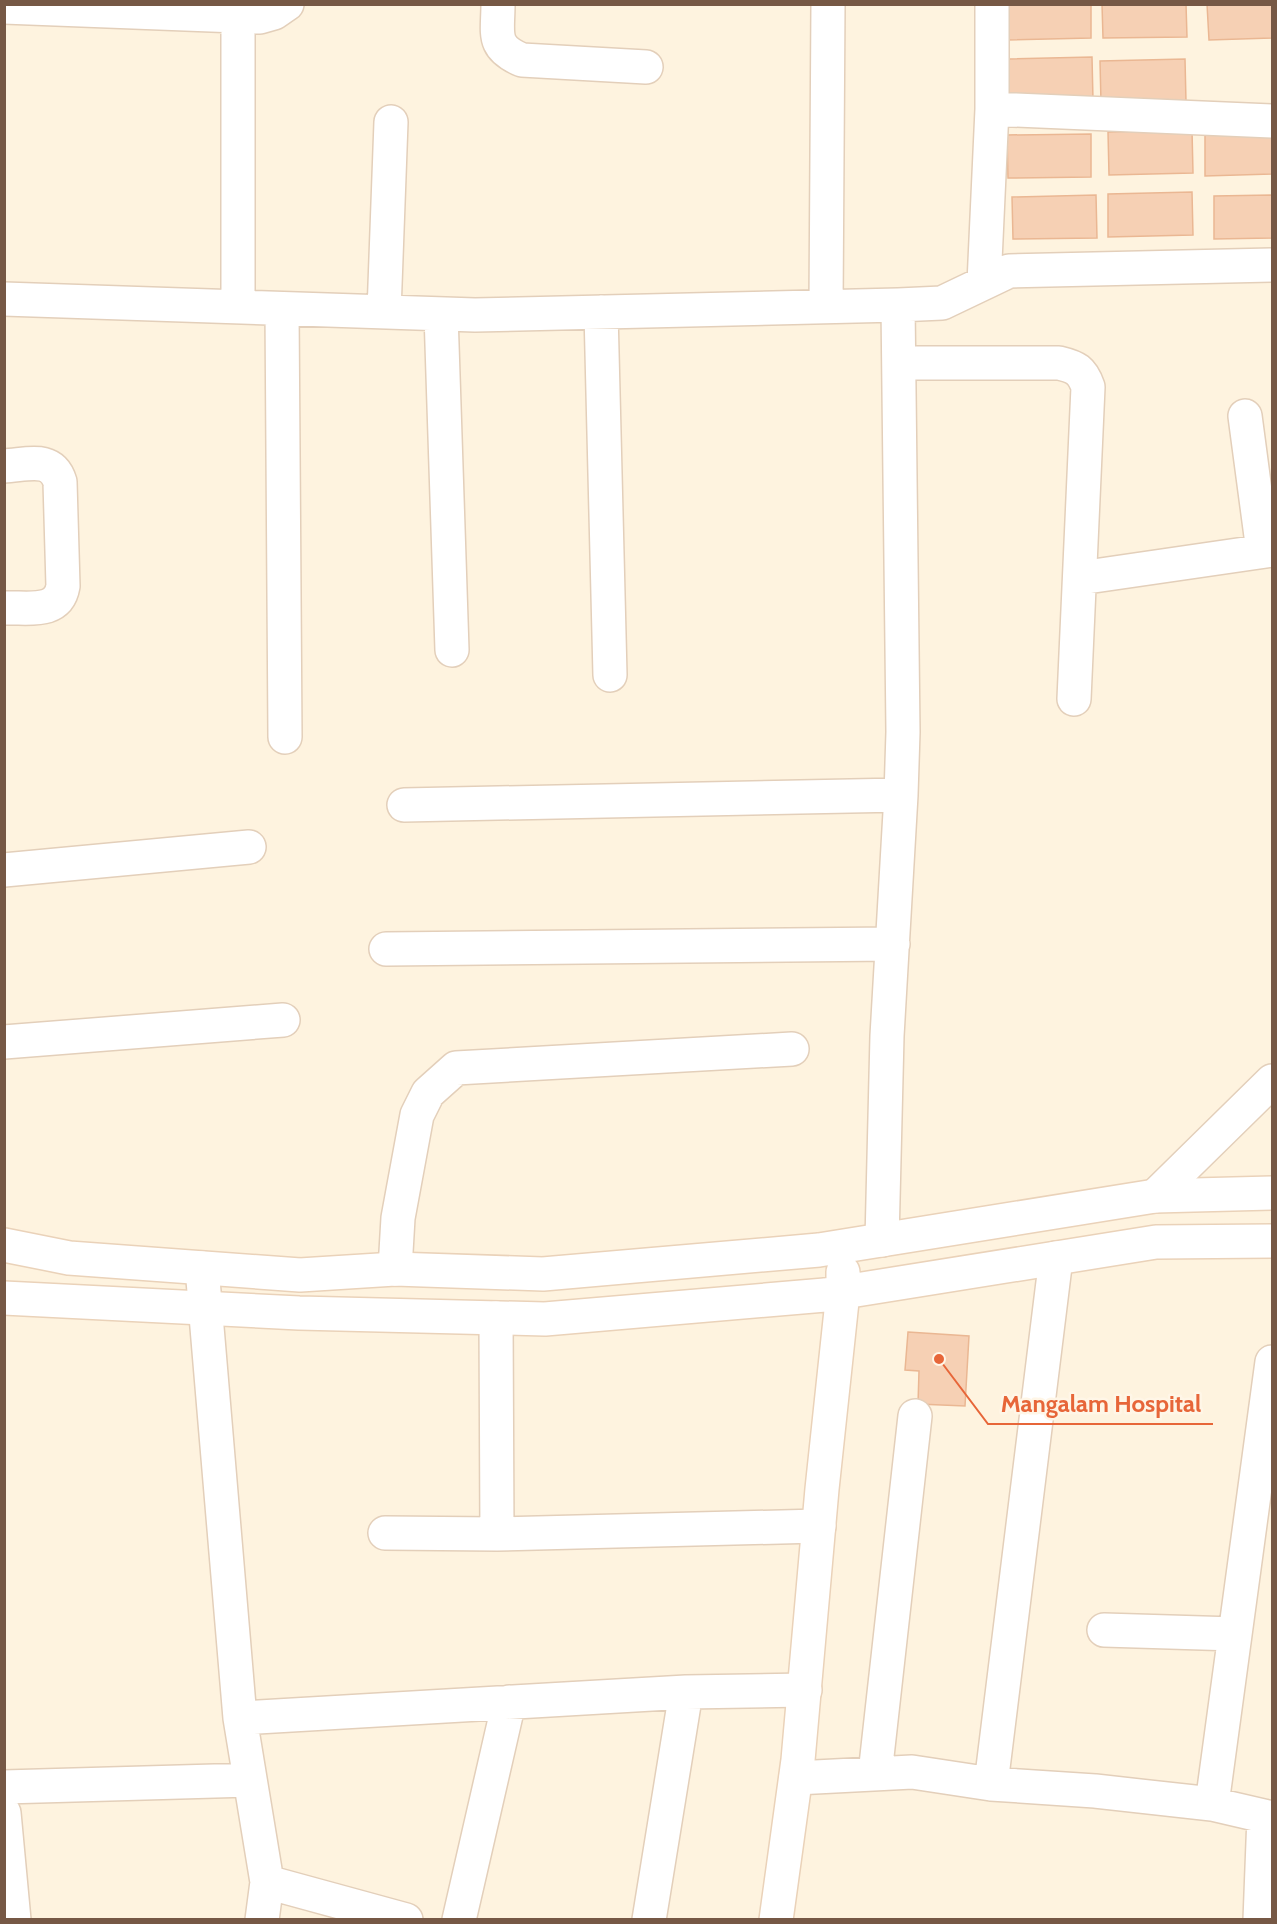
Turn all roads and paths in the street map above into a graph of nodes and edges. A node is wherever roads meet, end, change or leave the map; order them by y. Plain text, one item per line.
1 (287, 4) edge
2 (498, 4) edge
3 (828, 4) edge
4 (992, 4) edge
5 (4, 7) edge
6 (238, 16) junction
7 (646, 67) dead end
8 (992, 109) junction
9 (1272, 121) edge
10 (391, 122) dead end
11 (1272, 265) edge
12 (984, 283) junction
13 (4, 299) edge
14 (898, 305) junction
15 (826, 306) junction
16 (238, 307) junction
17 (282, 309) junction
18 (384, 312) junction
19 (600, 312) junction
20 (441, 314) junction
21 (899, 363) junction
22 (1245, 416) dead end
23 (4, 466) edge
24 (1268, 550) edge
25 (1080, 578) junction
26 (4, 608) edge
27 (452, 650) dead end
28 (610, 675) dead end
29 (1074, 699) dead end
30 (285, 737) dead end
31 (901, 795) junction
32 (404, 805) dead end
33 (249, 847) dead end
34 (4, 870) edge
35 (892, 944) junction
36 (386, 949) dead end
37 (283, 1020) dead end
38 (4, 1042) edge
39 (792, 1049) dead end
40 (1272, 1081) edge
41 (1272, 1193) edge
42 (1155, 1196) junction
43 (882, 1240) junction
44 (1272, 1241) edge
45 (4, 1245) edge
46 (843, 1246) junction
47 (1056, 1258) junction
48 (202, 1268) junction
49 (395, 1269) junction
50 (843, 1292) junction
51 (4, 1298) edge
52 (207, 1308) junction
53 (496, 1318) junction
54 (1272, 1362) edge
55 (915, 1416) dead end
56 (819, 1526) junction
57 (385, 1533) dead end
58 (497, 1534) junction
59 (1104, 1630) dead end
60 (1235, 1634) junction
61 (805, 1690) junction
62 (686, 1692) junction
63 (509, 1702) junction
64 (240, 1718) junction
65 (875, 1774) junction
66 (796, 1778) junction
67 (250, 1780) junction
68 (991, 1784) junction
69 (4, 1787) edge
70 (1212, 1804) junction
71 (4, 1813) edge
72 (1268, 1817) edge
73 (267, 1882) junction
74 (14, 1920) edge
75 (262, 1920) edge
76 (406, 1920) edge
77 (459, 1920) edge
78 (649, 1920) edge
79 (776, 1920) edge
80 (1260, 1920) edge

1 - 6 street
2 - 7 street
3 - 15 street
4 - 8 street
5 - 6 street
6 - 16 street
8 - 9 street
8 - 12 street
10 - 18 street
11 - 12 street
12 - 14 street
13 - 16 street
14 - 15 street
14 - 21 street
15 - 19 street
16 - 17 street
17 - 18 street
17 - 30 street
18 - 20 street
19 - 20 street
19 - 28 street
20 - 27 street
21 - 25 street
21 - 31 street
22 - 24 street
23 - 26 street
24 - 25 street
25 - 29 street
31 - 32 street
31 - 35 street
33 - 34 street
35 - 36 street
35 - 43 street
37 - 38 street
39 - 49 street
40 - 42 street
41 - 42 street
42 - 43 street
43 - 46 street
44 - 47 street
45 - 48 street
46 - 49 street
46 - 50 street
47 - 50 street
47 - 68 street
48 - 49 street
48 - 52 street
50 - 53 street
50 - 56 street
51 - 52 street
52 - 53 street
52 - 64 street
53 - 58 street
54 - 60 street
55 - 65 street
56 - 58 street
56 - 61 street
57 - 58 street
59 - 60 street
60 - 70 street
61 - 62 street
61 - 66 street
62 - 63 street
62 - 78 street
63 - 64 street
63 - 77 street
64 - 67 street
65 - 66 street
65 - 68 street
66 - 79 street
67 - 69 street
67 - 73 street
68 - 70 street
70 - 72 street
71 - 74 street
72 - 80 street
73 - 75 street
73 - 76 street

